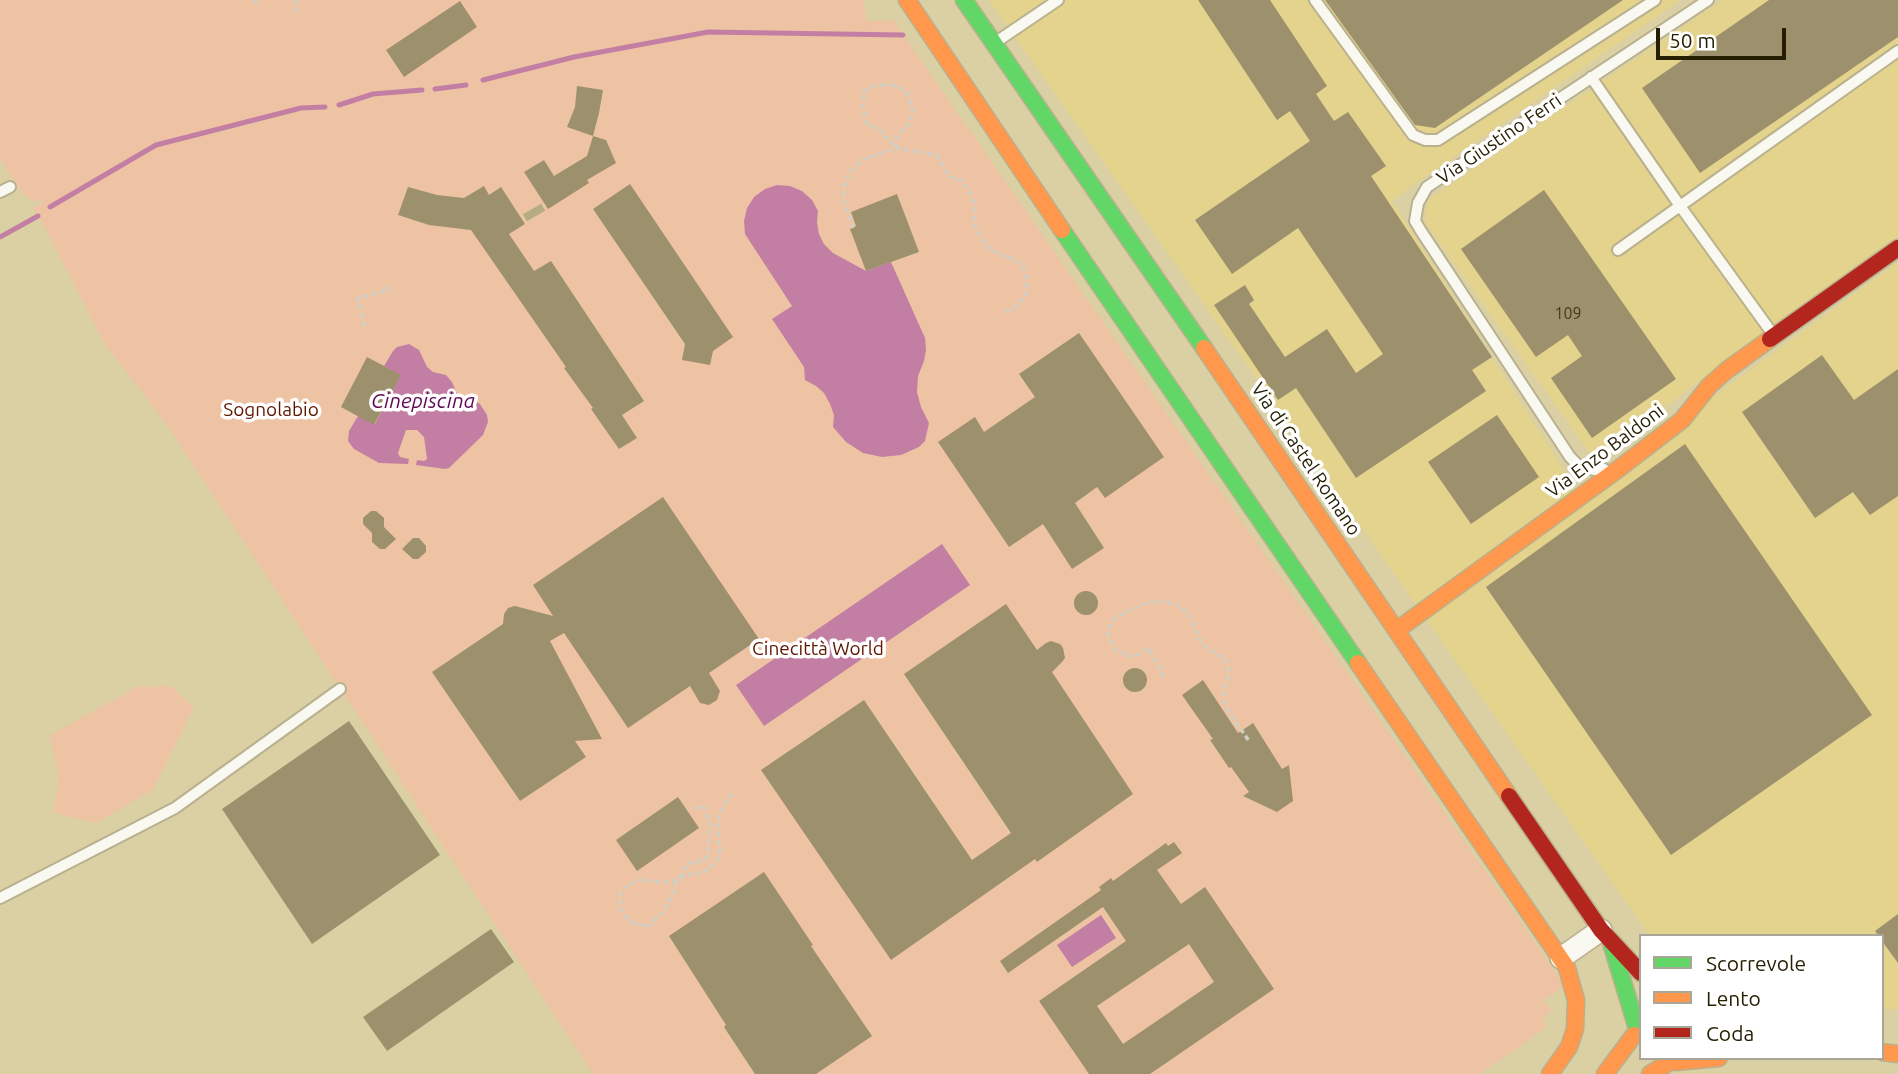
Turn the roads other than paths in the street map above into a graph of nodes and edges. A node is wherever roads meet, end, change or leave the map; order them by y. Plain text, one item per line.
1 (907, 0) edge
2 (964, 0) edge
3 (1058, 0) edge
4 (1315, 0) edge
5 (1655, 0) edge
6 (1708, 0) edge
7 (994, 43) junction
8 (1898, 51) edge
9 (1591, 77) junction
10 (1680, 206) junction
11 (1898, 248) edge
12 (1618, 250) dead end
13 (1774, 336) junction
14 (1621, 467) junction
15 (1397, 630) junction
16 (340, 689) dead end
17 (0, 898) edge
18 (1605, 937) junction
19 (1560, 957) junction
20 (1639, 971) edge
21 (1637, 1026) edge
22 (1639, 1050) edge
23 (1650, 1060) edge
24 (1696, 1060) edge
25 (1674, 1062) edge
26 (1550, 1074) edge
27 (1605, 1074) edge
28 (1650, 1074) edge

1 - 19 main road
2 - 7 main road, Via di Castel Romano
3 - 7 lane
4 - 5 lane
6 - 9 lane, Via Giustino Ferri
7 - 15 main road, Via di Castel Romano
8 - 10 lane
9 - 10 lane
9 - 14 lane, Via Giustino Ferri
10 - 12 lane
10 - 13 lane
11 - 13 main road, Via Enzo Baldoni
13 - 14 main road, Via Enzo Baldoni
14 - 15 main road, Via Enzo Baldoni
15 - 18 main road, Via di Castel Romano
16 - 17 lane
18 - 19 street
18 - 20 main road, Via di Castel Romano
18 - 21 main road, Via di Castel Romano
19 - 26 main road
21 - 22 main road, Via di Castel Romano
21 - 27 main road
23 - 25 main road
24 - 25 main road
25 - 28 main road

